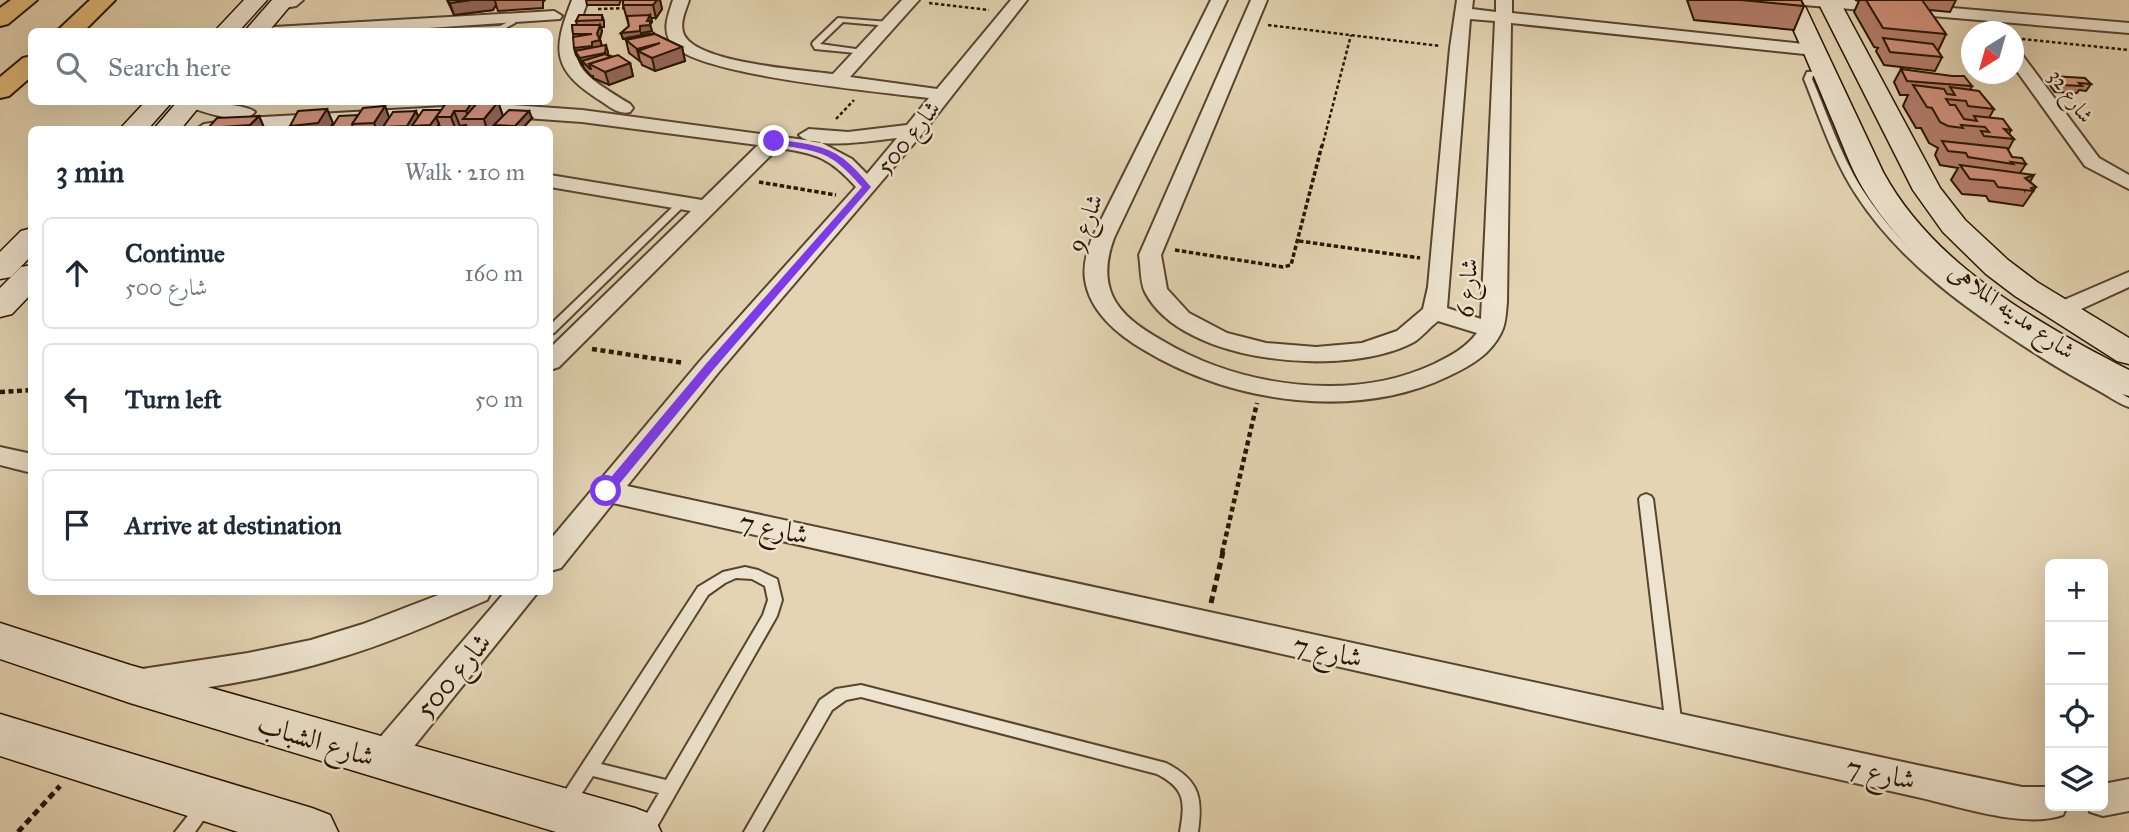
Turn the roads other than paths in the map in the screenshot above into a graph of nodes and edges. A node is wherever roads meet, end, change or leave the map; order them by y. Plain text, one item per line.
1 (26, 0) edge
2 (104, 0) edge
3 (256, 0) edge
4 (681, 0) edge
5 (911, 0) edge
6 (1219, 0) edge
7 (1259, 0) edge
8 (1791, 0) edge
9 (1821, 1) edge
10 (287, 2) edge
11 (1465, 4) edge
12 (1015, 6) edge
13 (1504, 7) edge
14 (566, 9) edge
15 (1984, 17) junction
16 (0, 19) edge
17 (1987, 21) edge
18 (431, 22) edge
19 (889, 24) junction
20 (72, 28) edge
21 (229, 28) edge
22 (260, 28) edge
23 (337, 28) edge
24 (2129, 28) edge
25 (1245, 32) junction
26 (1201, 37) junction
27 (557, 41) edge
28 (1853, 47) junction
29 (863, 52) junction
30 (1815, 53) junction
31 (28, 66) edge
32 (2024, 70) edge
33 (1456, 72) junction
34 (1502, 77) junction
35 (838, 80) junction
36 (0, 90) edge
37 (943, 94) junction
38 (553, 98) edge
39 (1171, 101) junction
40 (156, 105) edge
41 (188, 105) edge
42 (200, 105) edge
43 (373, 105) edge
44 (1215, 105) junction
45 (624, 107) junction
46 (289, 125) edge
47 (136, 126) edge
48 (170, 126) edge
49 (915, 130) junction
50 (774, 141) junction
51 (823, 141) junction
52 (553, 182) edge
53 (2129, 183) edge
54 (862, 193) junction
55 (682, 204) junction
56 (707, 207) junction
57 (28, 241) edge
58 (0, 270) edge
59 (28, 278) edge
60 (2129, 279) edge
61 (0, 307) edge
62 (2058, 311) junction
63 (1434, 312) junction
64 (553, 328) edge
65 (1491, 330) junction
66 (1269, 352) junction
67 (2129, 353) edge
68 (553, 359) edge
69 (2129, 385) edge
70 (1261, 387) junction
71 (2129, 403) edge
72 (0, 456) edge
73 (28, 462) edge
74 (606, 491) junction
75 (1646, 499) dead end
76 (553, 554) edge
77 (470, 595) edge
78 (520, 595) edge
79 (0, 641) edge
80 (130, 684) junction
81 (1674, 728) junction
82 (0, 735) edge
83 (383, 760) junction
84 (589, 768) junction
85 (669, 788) junction
86 (2129, 795) edge
87 (2108, 799) edge
88 (2045, 803) edge
89 (561, 811) junction
90 (197, 816) edge
91 (312, 832) edge
92 (635, 832) edge
93 (645, 832) edge
94 (753, 832) edge
95 (1189, 832) edge

1 - 16 highway
2 - 20 highway
3 - 21 street
4 - 35 street
5 - 19 street
6 - 26 street, شارع 9
7 - 25 street
8 - 30 street, شارع مدينه الملاهى
9 - 15 street
9 - 28 street, شارع مدينه الملاهى
10 - 22 street
11 - 13 street
11 - 33 street, شارع 6
12 - 37 street, شارع 500
13 - 30 street
13 - 34 street, شارع 6
14 - 18 street
14 - 27 street
15 - 17 street
15 - 24 street
18 - 23 street
19 - 29 street
19 - 29 lane
25 - 26 street
25 - 44 street
26 - 39 street, شارع 9
27 - 45 street
28 - 30 street
28 - 62 street, شارع مدينه الملاهى
29 - 35 street
30 - 69 street, شارع مدينه الملاهى
30 - 71 lane
31 - 36 highway
32 - 53 street, شارع 32
33 - 34 street
33 - 63 street, شارع 6
34 - 65 street, شارع 6
35 - 37 street
37 - 49 street, شارع 500
38 - 45 street
39 - 44 street
39 - 70 street, شارع 9
40 - 47 street
41 - 48 street
42 - 43 street
44 - 66 street
45 - 51 street
46 - 50 street
49 - 51 street
49 - 54 street, شارع 500
50 - 51 street
50 - 56 street
51 - 54 street
52 - 55 street
54 - 74 street, شارع 500
55 - 56 street
55 - 64 lane
56 - 68 street
57 - 58 street
59 - 61 street
60 - 62 street
62 - 67 street, شارع مدينه الملاهى
63 - 65 street
63 - 66 street, شارع 6
65 - 70 street, شارع 6
66 - 70 street
72 - 73 street
74 - 76 street, شارع 500
74 - 81 street, شارع 7
75 - 81 lane
77 - 80 street
78 - 83 street, شارع 500
79 - 80 street, شارع الشباب
80 - 83 street, شارع الشباب
81 - 88 street, شارع 7
82 - 90 street
83 - 89 street, شارع الشباب
84 - 85 lane
84 - 85 lane
84 - 89 lane
85 - 93 lane
86 - 87 street
89 - 92 street, شارع الشباب
90 - 91 street
94 - 95 lane

